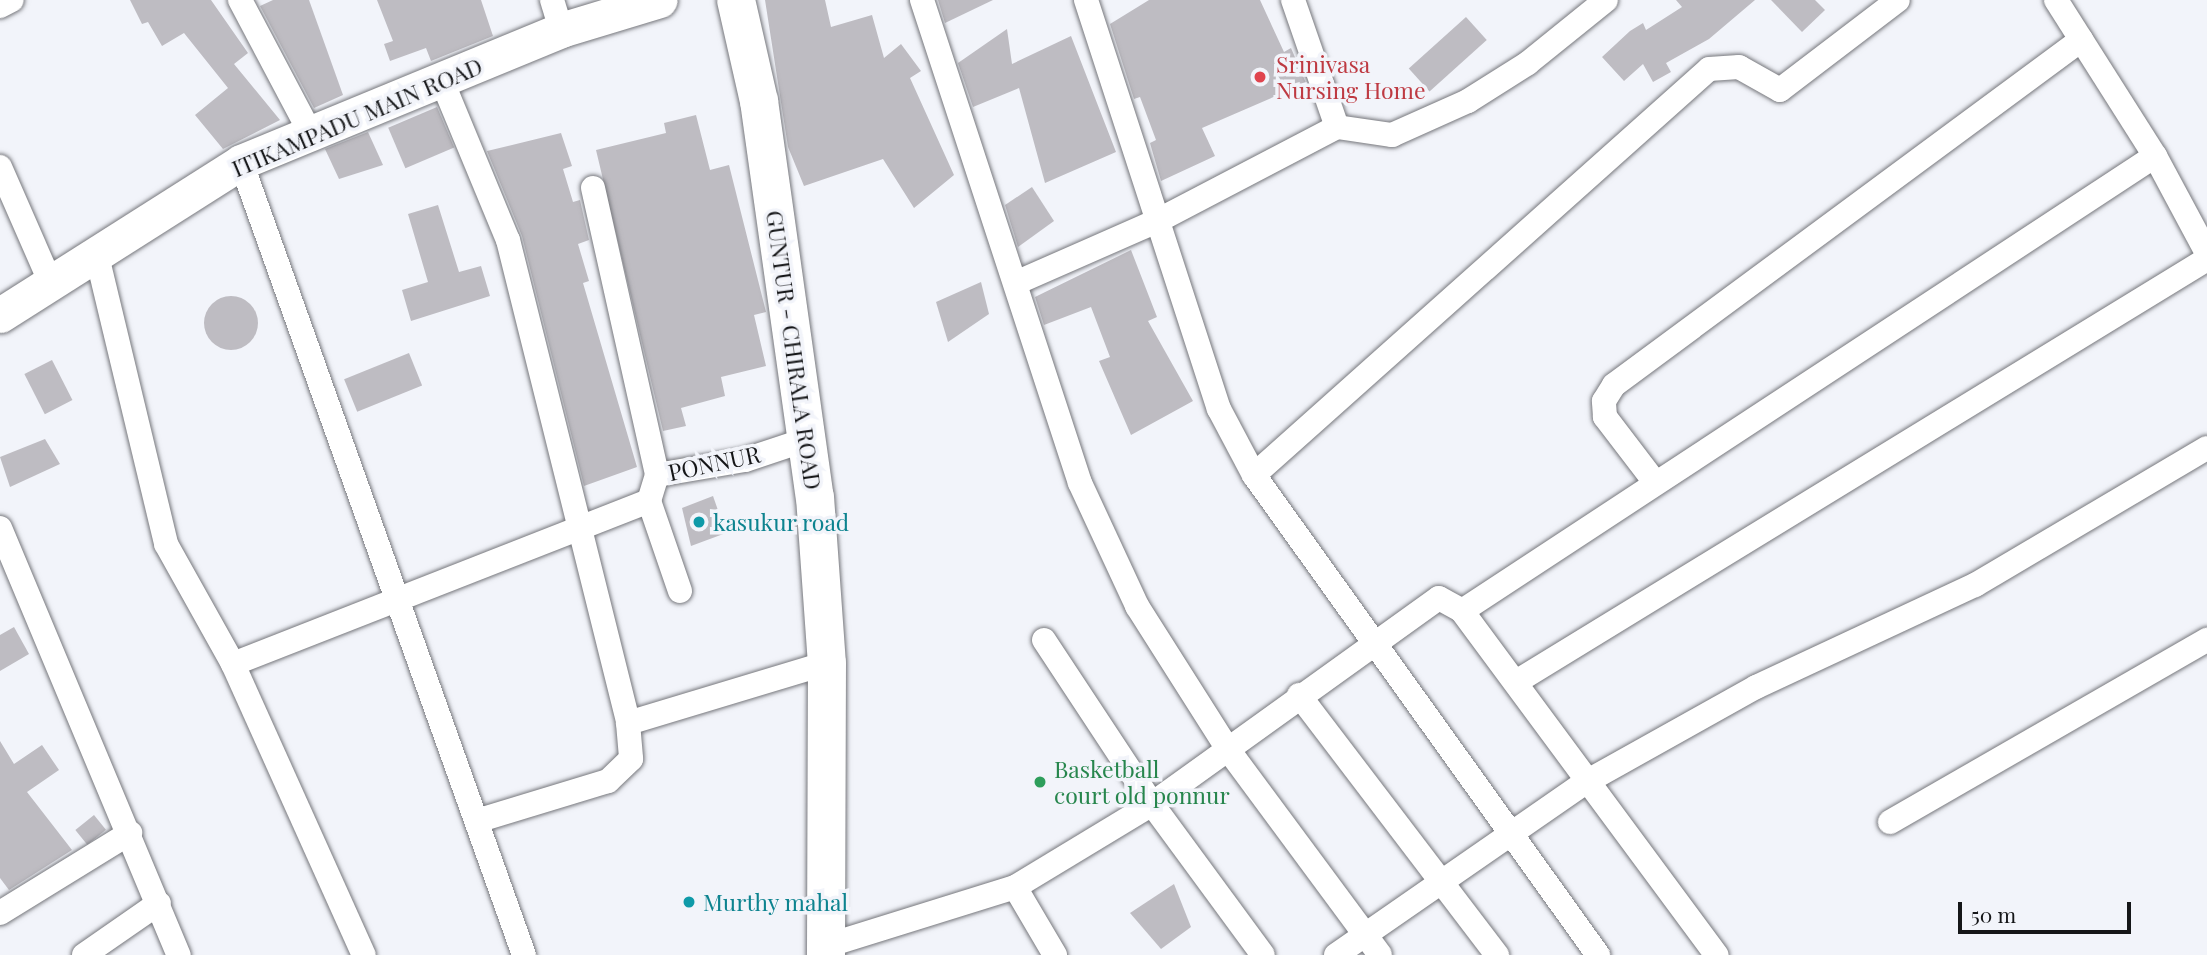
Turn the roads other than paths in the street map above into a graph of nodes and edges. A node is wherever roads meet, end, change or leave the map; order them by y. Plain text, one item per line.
1 (12, 0) edge
2 (240, 0) edge
3 (660, 0) edge
4 (736, 0) edge
5 (922, 0) edge
6 (1086, 0) edge
7 (1293, 0) edge
8 (1606, 0) edge
9 (1899, 0) edge
10 (2056, 0) edge
11 (0, 6) edge
12 (556, 15) edge
13 (2081, 40) junction
14 (442, 81) junction
15 (1337, 127) junction
16 (310, 132) junction
17 (2155, 156) junction
18 (241, 162) junction
19 (0, 167) edge
20 (593, 188) dead end
21 (1159, 220) junction
22 (2207, 253) edge
23 (97, 256) junction
24 (2207, 260) edge
25 (1018, 282) junction
26 (51, 284) junction
27 (0, 315) edge
28 (808, 439) junction
29 (2207, 448) edge
30 (657, 475) junction
31 (1254, 475) junction
32 (1654, 481) junction
33 (649, 501) junction
34 (581, 527) junction
35 (0, 528) edge
36 (680, 591) dead end
37 (399, 599) junction
38 (1462, 611) junction
39 (1376, 639) junction
40 (1044, 640) dead end
41 (2207, 640) edge
42 (827, 663) junction
43 (233, 664) junction
44 (1516, 682) junction
45 (1299, 695) junction
46 (628, 723) junction
47 (1227, 748) junction
48 (1586, 782) junction
49 (1152, 804) junction
50 (480, 820) junction
51 (1890, 822) dead end
52 (1511, 831) junction
53 (130, 833) junction
54 (1441, 881) junction
55 (1015, 887) junction
56 (159, 903) junction
57 (0, 913) edge
58 (1365, 936) junction
59 (843, 949) edge
60 (84, 955) edge
61 (179, 955) edge
62 (364, 955) edge
63 (523, 955) edge
64 (1055, 955) edge
65 (1263, 955) edge
66 (1336, 955) edge
67 (1380, 955) edge
68 (1497, 955) edge
69 (1598, 955) edge
70 (1717, 955) edge

1 - 11 street
2 - 16 street
3 - 12 street, ITIKAMPADU MAIN ROAD
4 - 28 main road, GUNTUR - CHIRALA ROAD
5 - 25 street
6 - 21 street
7 - 15 street
8 - 15 street
9 - 31 street
10 - 13 street
12 - 14 street, ITIKAMPADU MAIN ROAD
13 - 17 street
13 - 32 street
14 - 16 street, ITIKAMPADU MAIN ROAD
14 - 34 street
15 - 21 street
16 - 18 street, ITIKAMPADU MAIN ROAD
17 - 22 street
17 - 32 street
18 - 23 street, ITIKAMPADU MAIN ROAD
18 - 37 street
19 - 26 street
20 - 30 street
21 - 25 street
21 - 31 street
23 - 26 street, ITIKAMPADU MAIN ROAD
23 - 43 street
24 - 44 street
25 - 47 street
26 - 27 street, ITIKAMPADU MAIN ROAD
28 - 30 street, PONNUR
28 - 42 main road, GUNTUR - CHIRALA ROAD
29 - 48 street
30 - 33 street, PONNUR
31 - 39 street
32 - 38 street
33 - 34 street
33 - 36 street, PONNUR
34 - 37 street
34 - 46 street
35 - 53 street
37 - 43 street
37 - 50 street
38 - 39 street
38 - 44 street
39 - 45 street
39 - 52 street
40 - 49 street
41 - 51 street
42 - 46 street
42 - 59 main road, GUNTUR - CHIRALA ROAD
43 - 62 street
44 - 48 street
45 - 47 street
45 - 54 street
46 - 50 street
47 - 49 street
47 - 58 street
48 - 52 street
48 - 70 street
49 - 55 street
49 - 65 street
50 - 63 street
52 - 54 street
52 - 69 street
53 - 56 street
53 - 57 street
54 - 58 street
54 - 68 street
55 - 59 street
55 - 64 street
56 - 60 street
56 - 61 street
58 - 66 street
58 - 67 street

